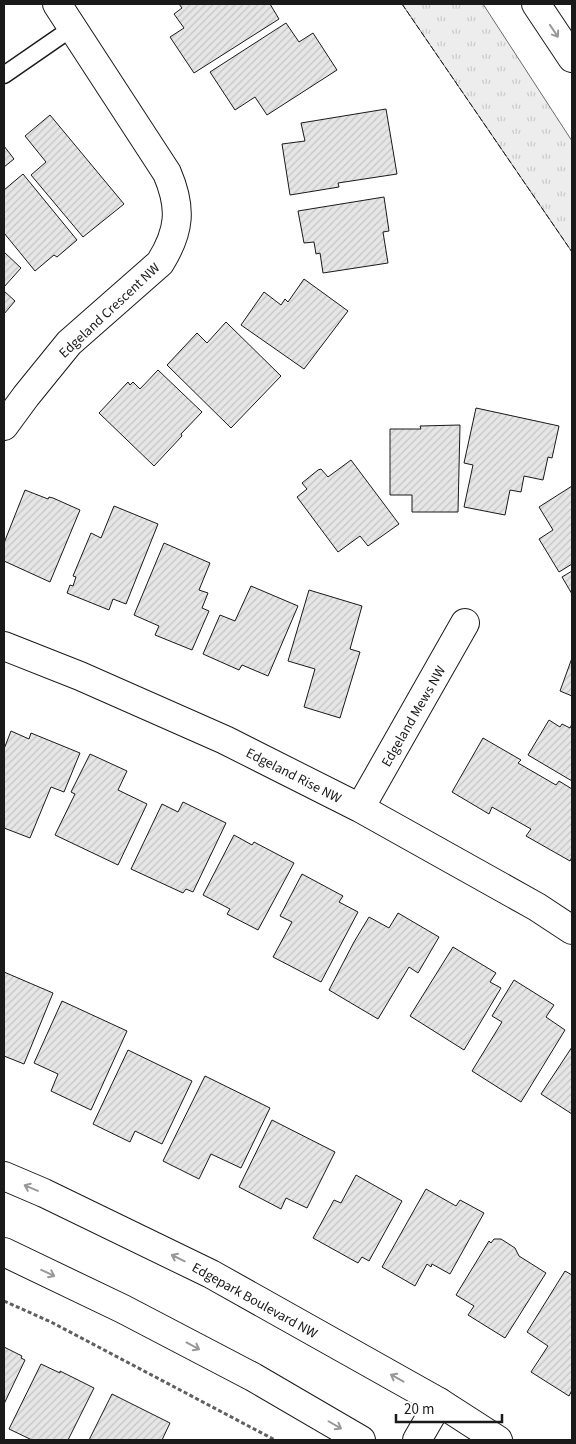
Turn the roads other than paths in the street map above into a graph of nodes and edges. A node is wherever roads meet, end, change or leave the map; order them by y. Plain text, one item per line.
1 (57, 4) edge
2 (536, 4) edge
3 (72, 28) junction
4 (572, 58) edge
5 (4, 74) edge
6 (4, 426) edge
7 (465, 623) dead end
8 (4, 646) edge
9 (360, 808) junction
10 (572, 930) edge
11 (4, 1176) edge
12 (4, 1252) edge
13 (439, 1402) junction
14 (362, 1440) edge
15 (417, 1440) edge
16 (498, 1440) edge

1 - 3 street, Edgeland Crescent NW
2 -> 4 street
3 - 5 lane
3 - 6 street, Edgeland Crescent NW
7 - 9 street, Edgeland Mews NW
8 - 9 street, Edgeland Rise NW
9 - 10 street, Edgeland Rise NW
13 -> 11 street, Edgepark Boulevard NW
12 -> 14 street
13 - 15 street
13 - 16 street, Edgepark Boulevard NW

